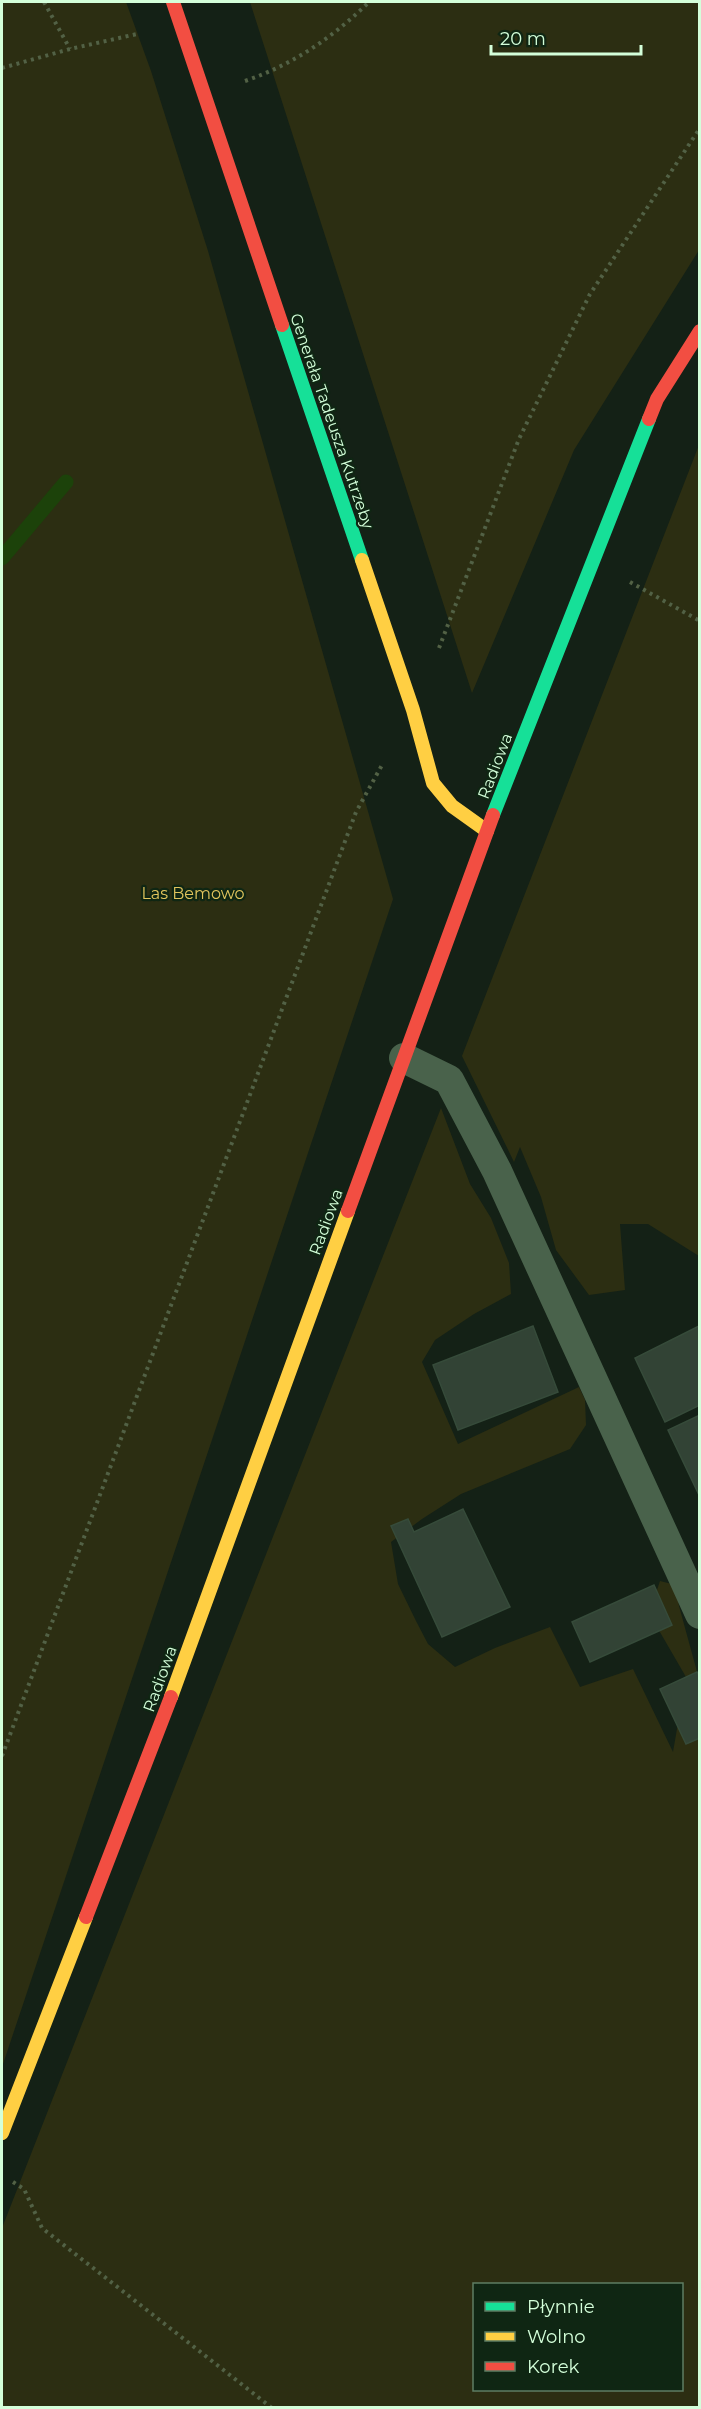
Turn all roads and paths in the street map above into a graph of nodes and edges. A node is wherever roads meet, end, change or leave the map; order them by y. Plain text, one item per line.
1 (44, 2) edge
2 (173, 2) edge
3 (369, 2) edge
4 (180, 21) junction
5 (70, 49) junction
6 (2, 68) edge
7 (205, 96) junction
8 (699, 128) edge
9 (699, 331) edge
10 (593, 561) junction
11 (699, 621) edge
12 (435, 659) dead end
13 (382, 764) dead end
14 (487, 831) junction
15 (404, 1058) junction
16 (699, 1614) edge
17 (2, 1756) edge
18 (2, 2133) edge
19 (13, 2182) dead end
20 (272, 2408) edge

1 - 5 path
2 - 4 main road, Generała Tadeusza Kutrzeby
3 - 7 path
4 - 5 path
4 - 7 main road, Generała Tadeusza Kutrzeby
5 - 6 path
7 - 14 main road, Generała Tadeusza Kutrzeby
8 - 12 path
9 - 10 main road, Radiowa
10 - 11 path
10 - 14 main road, Radiowa
13 - 17 path
14 - 15 main road, Radiowa
15 - 16 lane
15 - 18 main road, Radiowa
19 - 20 path

